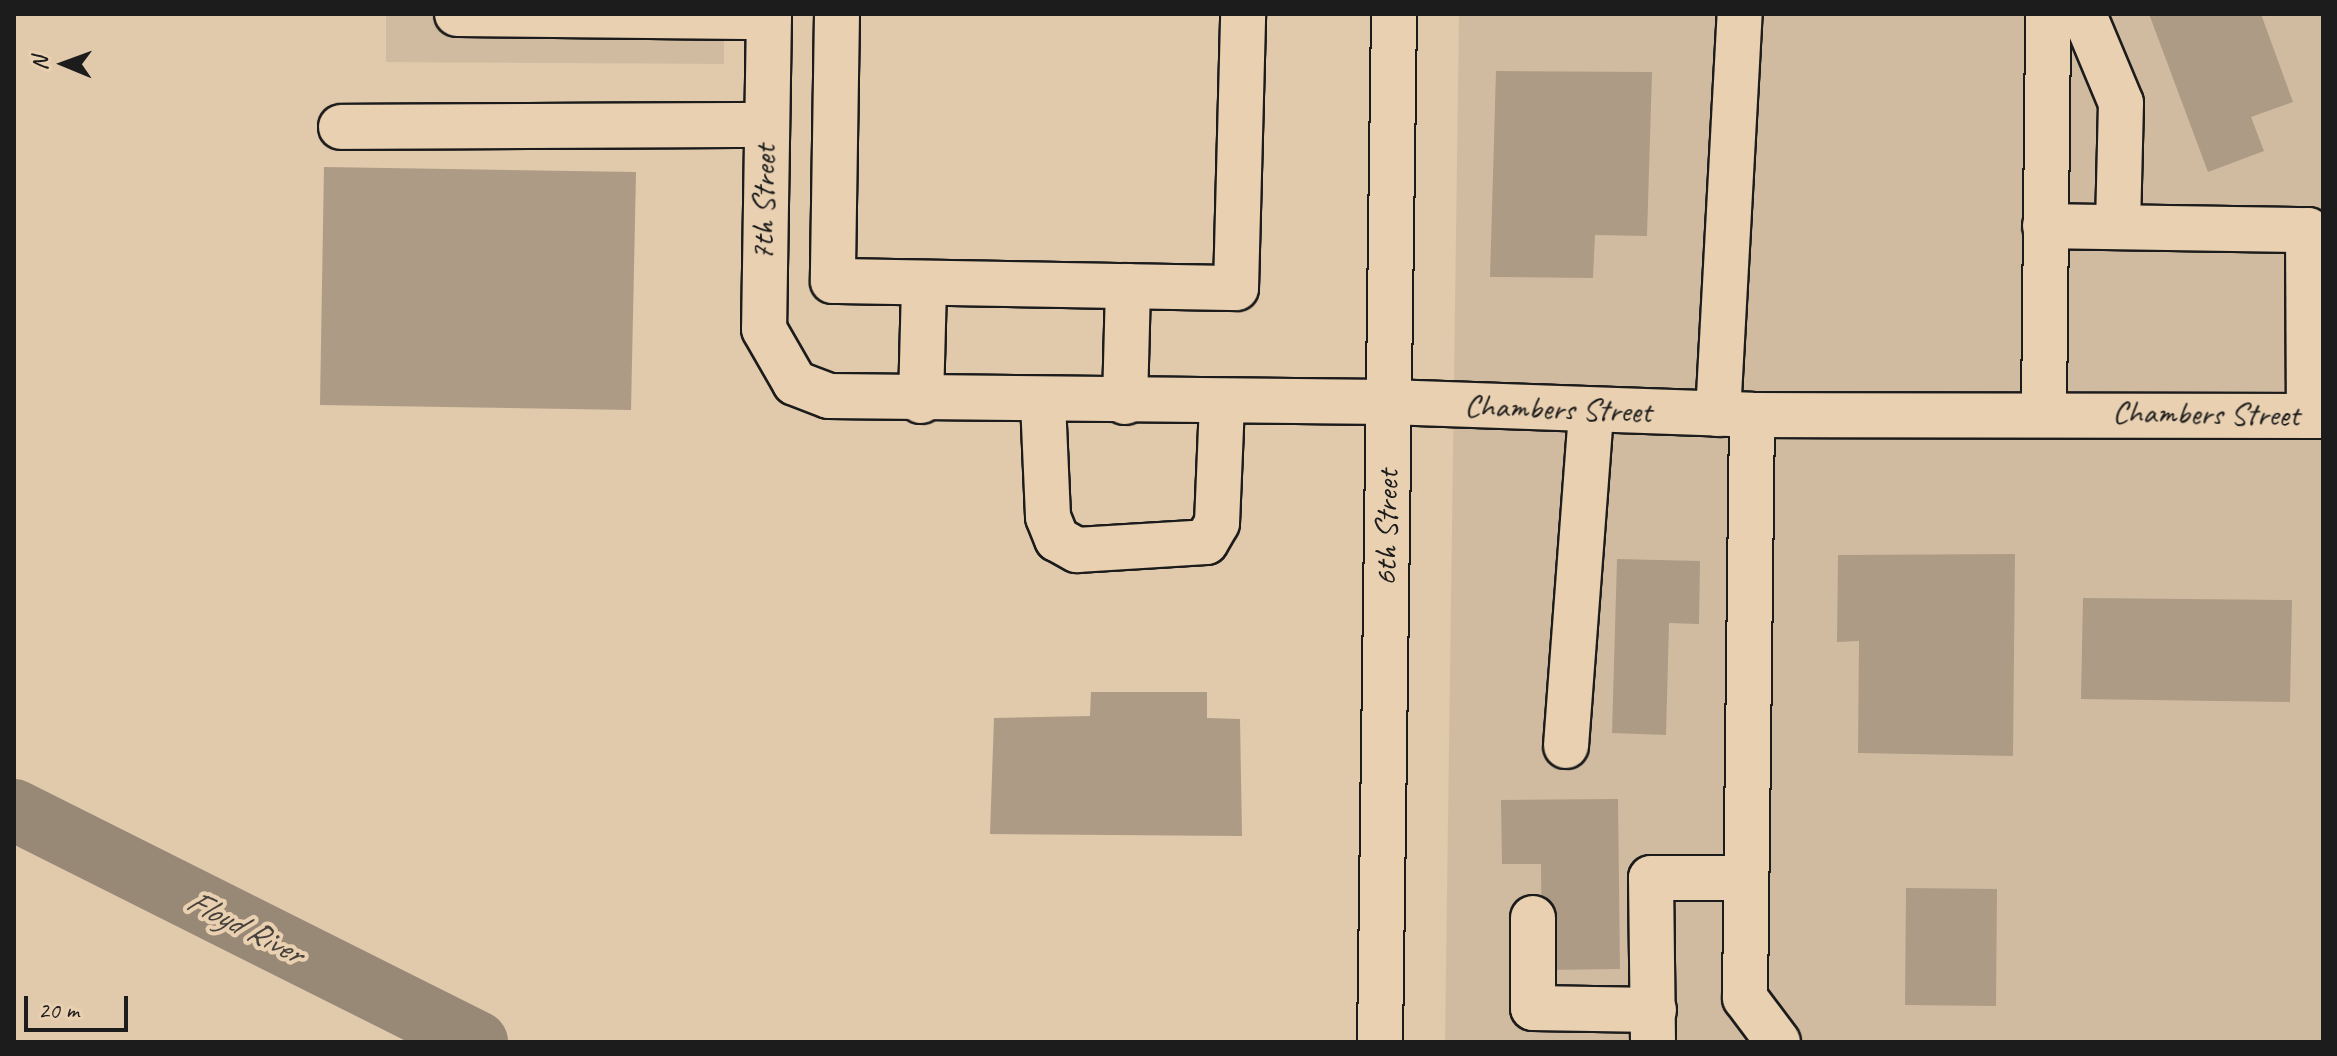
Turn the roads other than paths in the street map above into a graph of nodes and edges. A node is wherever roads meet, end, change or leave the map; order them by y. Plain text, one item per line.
1 (457, 14) edge
2 (837, 14) edge
3 (1243, 14) edge
4 (1394, 14) edge
5 (1740, 14) edge
6 (2049, 14) edge
7 (769, 16) edge
8 (834, 119) junction
9 (766, 122) junction
10 (341, 127) dead end
11 (2045, 226) junction
12 (2118, 226) junction
13 (924, 283) junction
14 (1128, 286) junction
15 (795, 383) joint
16 (921, 401) junction
17 (1043, 402) junction
18 (1125, 402) junction
19 (1222, 402) junction
20 (1388, 402) junction
21 (2044, 410) junction
22 (1591, 411) junction
23 (1735, 415) junction
24 (2316, 416) edge
25 (1566, 746) dead end
26 (1746, 878) junction
27 (1533, 918) dead end
28 (1654, 1026) edge
29 (1380, 1042) edge
30 (1778, 1042) edge

1 - 7 street
2 - 8 street
3 - 14 street
4 - 20 street, 6th Street
5 - 23 street
6 - 11 street
6 - 12 street
7 - 9 street, 7th Street
8 - 9 street
8 - 13 street
9 - 10 street
9 - 15 street, 7th Street
11 - 12 street
11 - 21 street
12 - 24 street
13 - 14 street
13 - 16 street
14 - 18 street
15 - 16 street, Chambers Street
16 - 17 street, Chambers Street
17 - 18 street, Chambers Street
17 - 19 street
18 - 19 street, Chambers Street
19 - 20 street, Chambers Street
20 - 22 street, Chambers Street
20 - 29 street, 6th Street
21 - 23 street, Chambers Street
21 - 24 street, Chambers Street
22 - 23 street, Chambers Street
22 - 25 street
23 - 26 street
26 - 28 street
26 - 30 street
27 - 28 street

